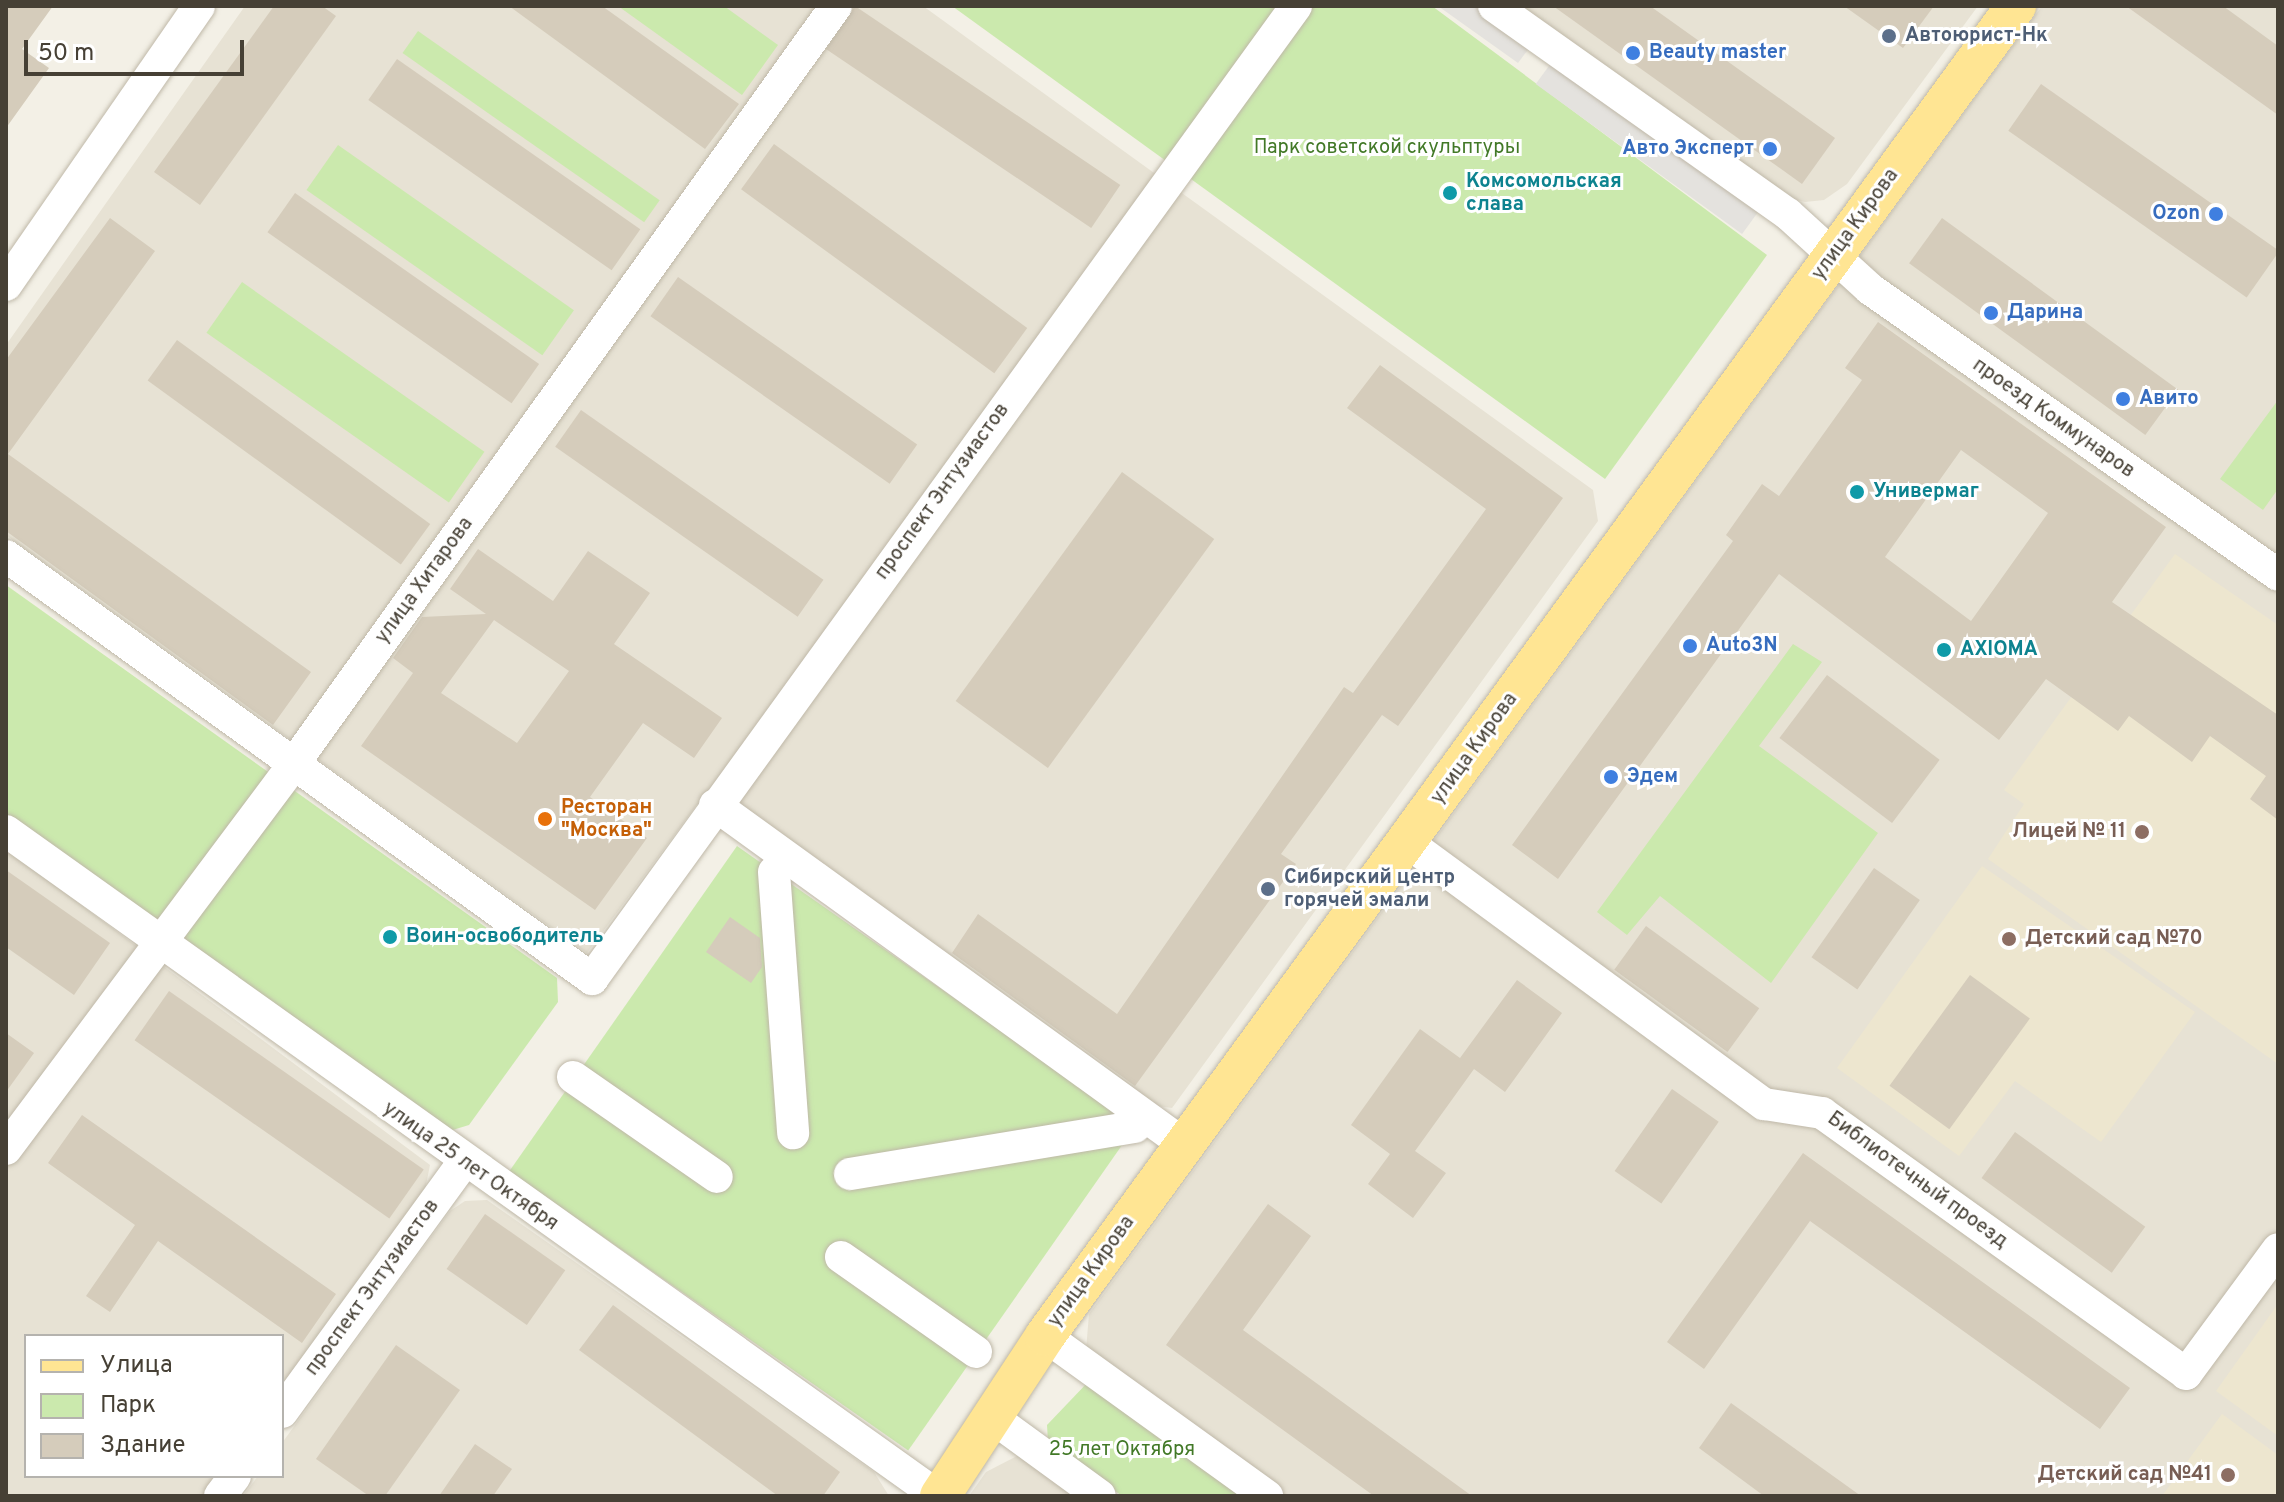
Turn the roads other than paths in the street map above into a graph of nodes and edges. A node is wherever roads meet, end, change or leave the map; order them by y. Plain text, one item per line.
1 (199, 6) edge
2 (836, 6) edge
3 (1296, 6) edge
4 (1494, 6) edge
5 (2016, 6) edge
6 (1837, 252) junction
7 (6, 285) edge
8 (6, 556) edge
9 (2278, 575) edge
10 (293, 765) junction
11 (715, 805) junction
12 (6, 831) edge
13 (1407, 842) junction
14 (774, 872) dead end
15 (158, 944) junction
16 (573, 1077) dead end
17 (1135, 1127) dead end
18 (793, 1133) dead end
19 (1185, 1145) junction
20 (6, 1149) edge
21 (463, 1163) junction
22 (850, 1174) dead end
23 (717, 1177) dead end
24 (2278, 1249) edge
25 (841, 1257) dead end
26 (1045, 1336) junction
27 (976, 1352) dead end
28 (284, 1409) edge
29 (993, 1418) junction
30 (234, 1478) edge
31 (220, 1496) edge
32 (939, 1496) edge
33 (1100, 1496) edge
34 (1267, 1496) edge

1 - 7 street
2 - 10 street, улица Хитарова
3 - 11 street, проспект Энтузиастов
4 - 6 street, проезд Коммунаров
5 - 6 main road, улица Кирова
6 - 9 street, проезд Коммунаров
6 - 13 main road, улица Кирова
8 - 10 street
10 - 11 street, проспект Энтузиастов
10 - 15 street, улица Хитарова
11 - 19 street
12 - 15 street, улица 25 лет Октября
13 - 19 main road, улица Кирова
13 - 24 street, Библиотечный проезд
14 - 18 street
15 - 20 street, улица Хитарова
15 - 21 street, улица 25 лет Октября
16 - 23 street
17 - 22 street
19 - 26 main road, улица Кирова
21 - 28 street, проспект Энтузиастов
21 - 32 street, улица 25 лет Октября
25 - 27 street
26 - 29 main road, улица Кирова
26 - 34 street
29 - 32 main road, улица Кирова
29 - 33 street
30 - 31 street

